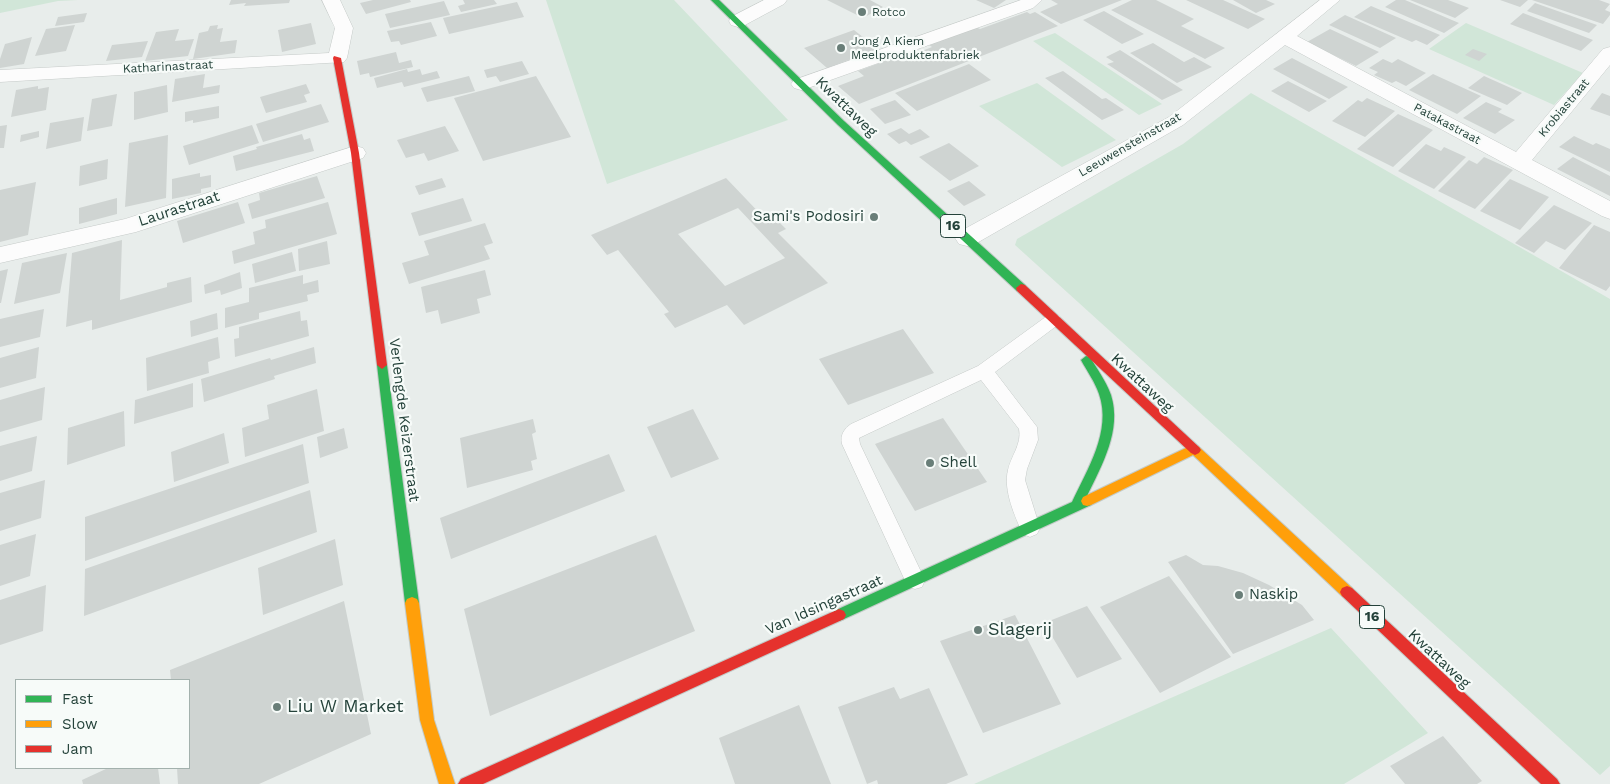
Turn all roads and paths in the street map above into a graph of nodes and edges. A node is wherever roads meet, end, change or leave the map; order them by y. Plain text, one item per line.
1 (331, 0) edge
2 (715, 0) edge
3 (778, 0) edge
4 (1033, 0) edge
5 (1331, 0) edge
6 (738, 21) junction
7 (1285, 37) junction
8 (1610, 53) edge
9 (336, 58) junction
10 (0, 76) edge
11 (801, 84) junction
12 (355, 153) junction
13 (1519, 162) junction
14 (1610, 211) edge
15 (967, 238) junction
16 (0, 255) edge
17 (1053, 320) junction
18 (1069, 334) junction
19 (984, 371) junction
20 (1192, 450) junction
21 (1076, 507) junction
22 (1030, 528) junction
23 (915, 580) junction
24 (447, 784) edge
25 (466, 784) edge
26 (1552, 784) edge

1 - 9 street
2 - 6 main road, Kwattaweg / 16
3 - 6 street
4 - 11 street
5 - 7 street, Leeuwensteinstraat
6 - 11 main road, Kwattaweg / 16
7 - 13 street, Patakastraat
7 - 15 street, Leeuwensteinstraat
8 - 13 street, Krobiastraat
9 - 10 street, Katharinastraat
9 - 12 main road, Verlengde Keizerstraat
11 - 15 main road, Kwattaweg / 16
12 - 16 street, Laurastraat
12 - 24 main road, Verlengde Keizerstraat
13 - 14 street, Patakastraat
15 - 17 main road, Kwattaweg / 16
17 - 18 main road, Kwattaweg / 16
17 - 19 lane
18 - 20 main road, Kwattaweg / 16
18 - 21 main road
19 - 22 lane
19 - 23 lane
20 - 21 main road, Van Idsingastraat
20 - 26 main road, Kwattaweg / 16
21 - 22 main road, Van Idsingastraat
22 - 23 main road, Van Idsingastraat
23 - 25 main road, Van Idsingastraat

